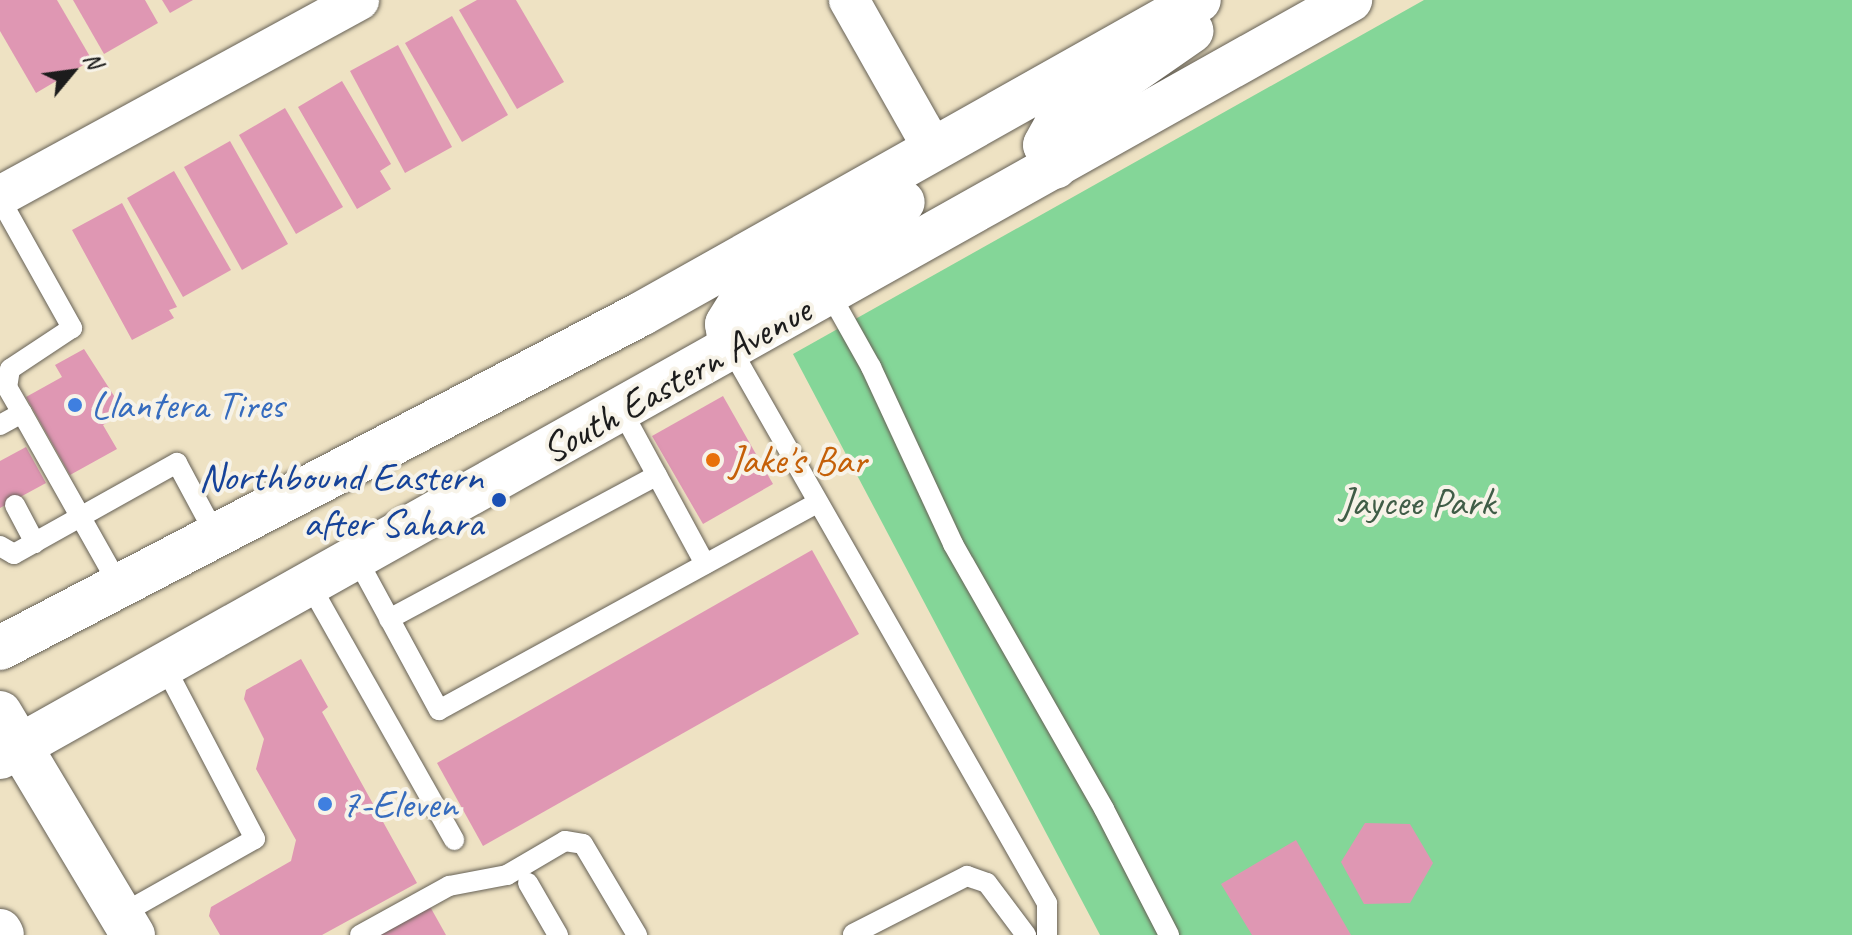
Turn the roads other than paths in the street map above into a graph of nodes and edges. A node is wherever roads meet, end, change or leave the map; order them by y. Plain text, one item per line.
1 (359, 0) edge
2 (849, 0) edge
3 (1199, 0) edge
4 (1219, 0) edge
5 (1350, 0) edge
6 (934, 150) junction
7 (1055, 167) junction
8 (0, 197) edge
9 (830, 294) junction
10 (731, 349) junction
11 (622, 411) junction
12 (22, 413) junction
13 (0, 425) edge
14 (657, 475) junction
15 (817, 503) junction
16 (15, 505) dead end
17 (81, 517) junction
18 (215, 534) junction
19 (35, 543) junction
20 (0, 546) edge
21 (357, 559) junction
22 (705, 564) junction
23 (310, 585) junction
24 (120, 587) junction
25 (389, 619) junction
26 (0, 648) edge
27 (165, 667) junction
28 (7, 739) edge
29 (454, 840) dead end
30 (528, 883) dead end
31 (126, 925) edge
32 (853, 934) edge
33 (360, 935) edge
34 (558, 935) edge
35 (637, 935) edge
36 (1026, 935) edge
37 (1047, 935) edge
38 (1169, 935) edge

1 - 8 street
2 - 6 street
3 - 6 main road, South Eastern Avenue
4 - 7 main road
5 - 7 main road, South Eastern Avenue
6 - 10 main road
6 - 18 main road, South Eastern Avenue
7 - 9 main road, South Eastern Avenue
8 - 12 lane
9 - 10 main road, South Eastern Avenue
9 - 38 lane
10 - 11 main road, South Eastern Avenue
10 - 15 lane
11 - 14 lane
11 - 21 main road, South Eastern Avenue
12 - 13 lane
12 - 17 lane
14 - 22 lane
14 - 25 lane
15 - 22 lane
15 - 37 lane
16 - 19 lane
17 - 18 lane
17 - 19 lane
17 - 24 lane
18 - 24 main road, South Eastern Avenue
19 - 20 lane
21 - 23 main road, South Eastern Avenue
21 - 25 lane
22 - 25 lane
23 - 27 main road, South Eastern Avenue
23 - 29 lane
24 - 26 main road, South Eastern Avenue
27 - 28 main road, South Eastern Avenue
27 - 31 lane
28 - 31 main road
30 - 34 lane
32 - 36 lane
33 - 35 lane

